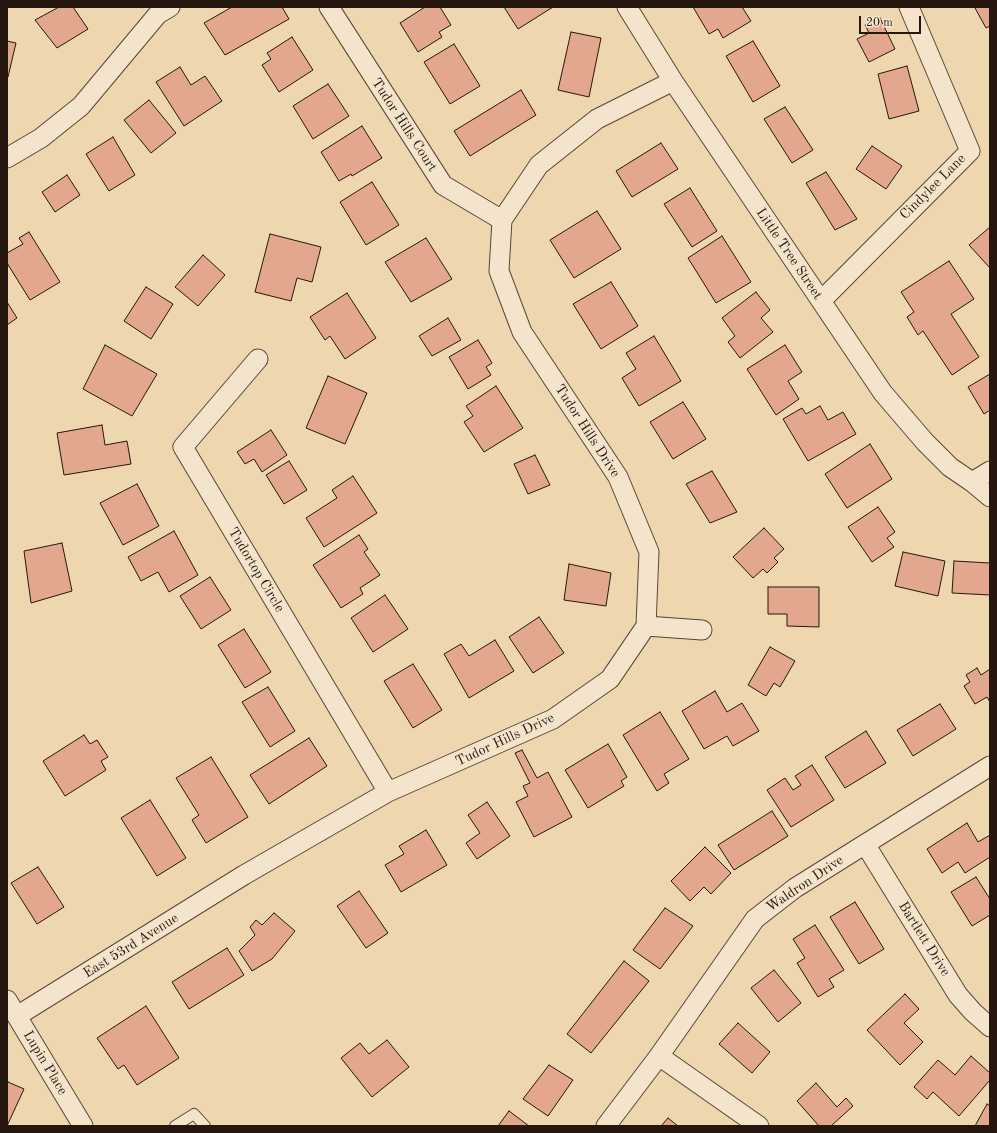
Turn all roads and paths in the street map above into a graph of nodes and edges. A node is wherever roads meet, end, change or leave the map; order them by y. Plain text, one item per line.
1 (170, 7) edge
2 (329, 7) edge
3 (627, 7) edge
4 (908, 7) edge
5 (673, 81) junction
6 (7, 158) edge
7 (502, 220) junction
8 (821, 300) junction
9 (258, 359) dead end
10 (990, 471) edge
11 (972, 482) junction
12 (990, 497) edge
13 (646, 626) junction
14 (702, 630) dead end
15 (990, 766) edge
16 (388, 792) junction
17 (865, 844) junction
18 (244, 875) joint
19 (7, 1000) edge
20 (17, 1016) junction
21 (990, 1027) edge
22 (659, 1056) junction
23 (83, 1126) edge
24 (175, 1126) edge
25 (205, 1126) edge
26 (606, 1126) edge
27 (759, 1126) edge

1 - 6 street
2 - 7 street, Tudor Hills Court
3 - 5 street, Little Tree Street
4 - 8 street, Cindylee Lane
5 - 7 street
5 - 8 street, Little Tree Street
7 - 13 street, Tudor Hills Drive
8 - 11 street, Little Tree Street
9 - 16 street, Tudortop Circle
10 - 11 street
11 - 12 street, Little Tree Street
13 - 14 street
13 - 16 street, Tudor Hills Drive
15 - 17 street, Waldron Drive
16 - 18 street, Tudor Hills Drive
17 - 21 street, Bartlett Drive
17 - 22 street, Waldron Drive
18 - 20 street, East 53rd Avenue
19 - 20 street, Lupin Place
20 - 23 street, Lupin Place
22 - 26 street, Waldron Drive
22 - 27 street
24 - 25 lane

